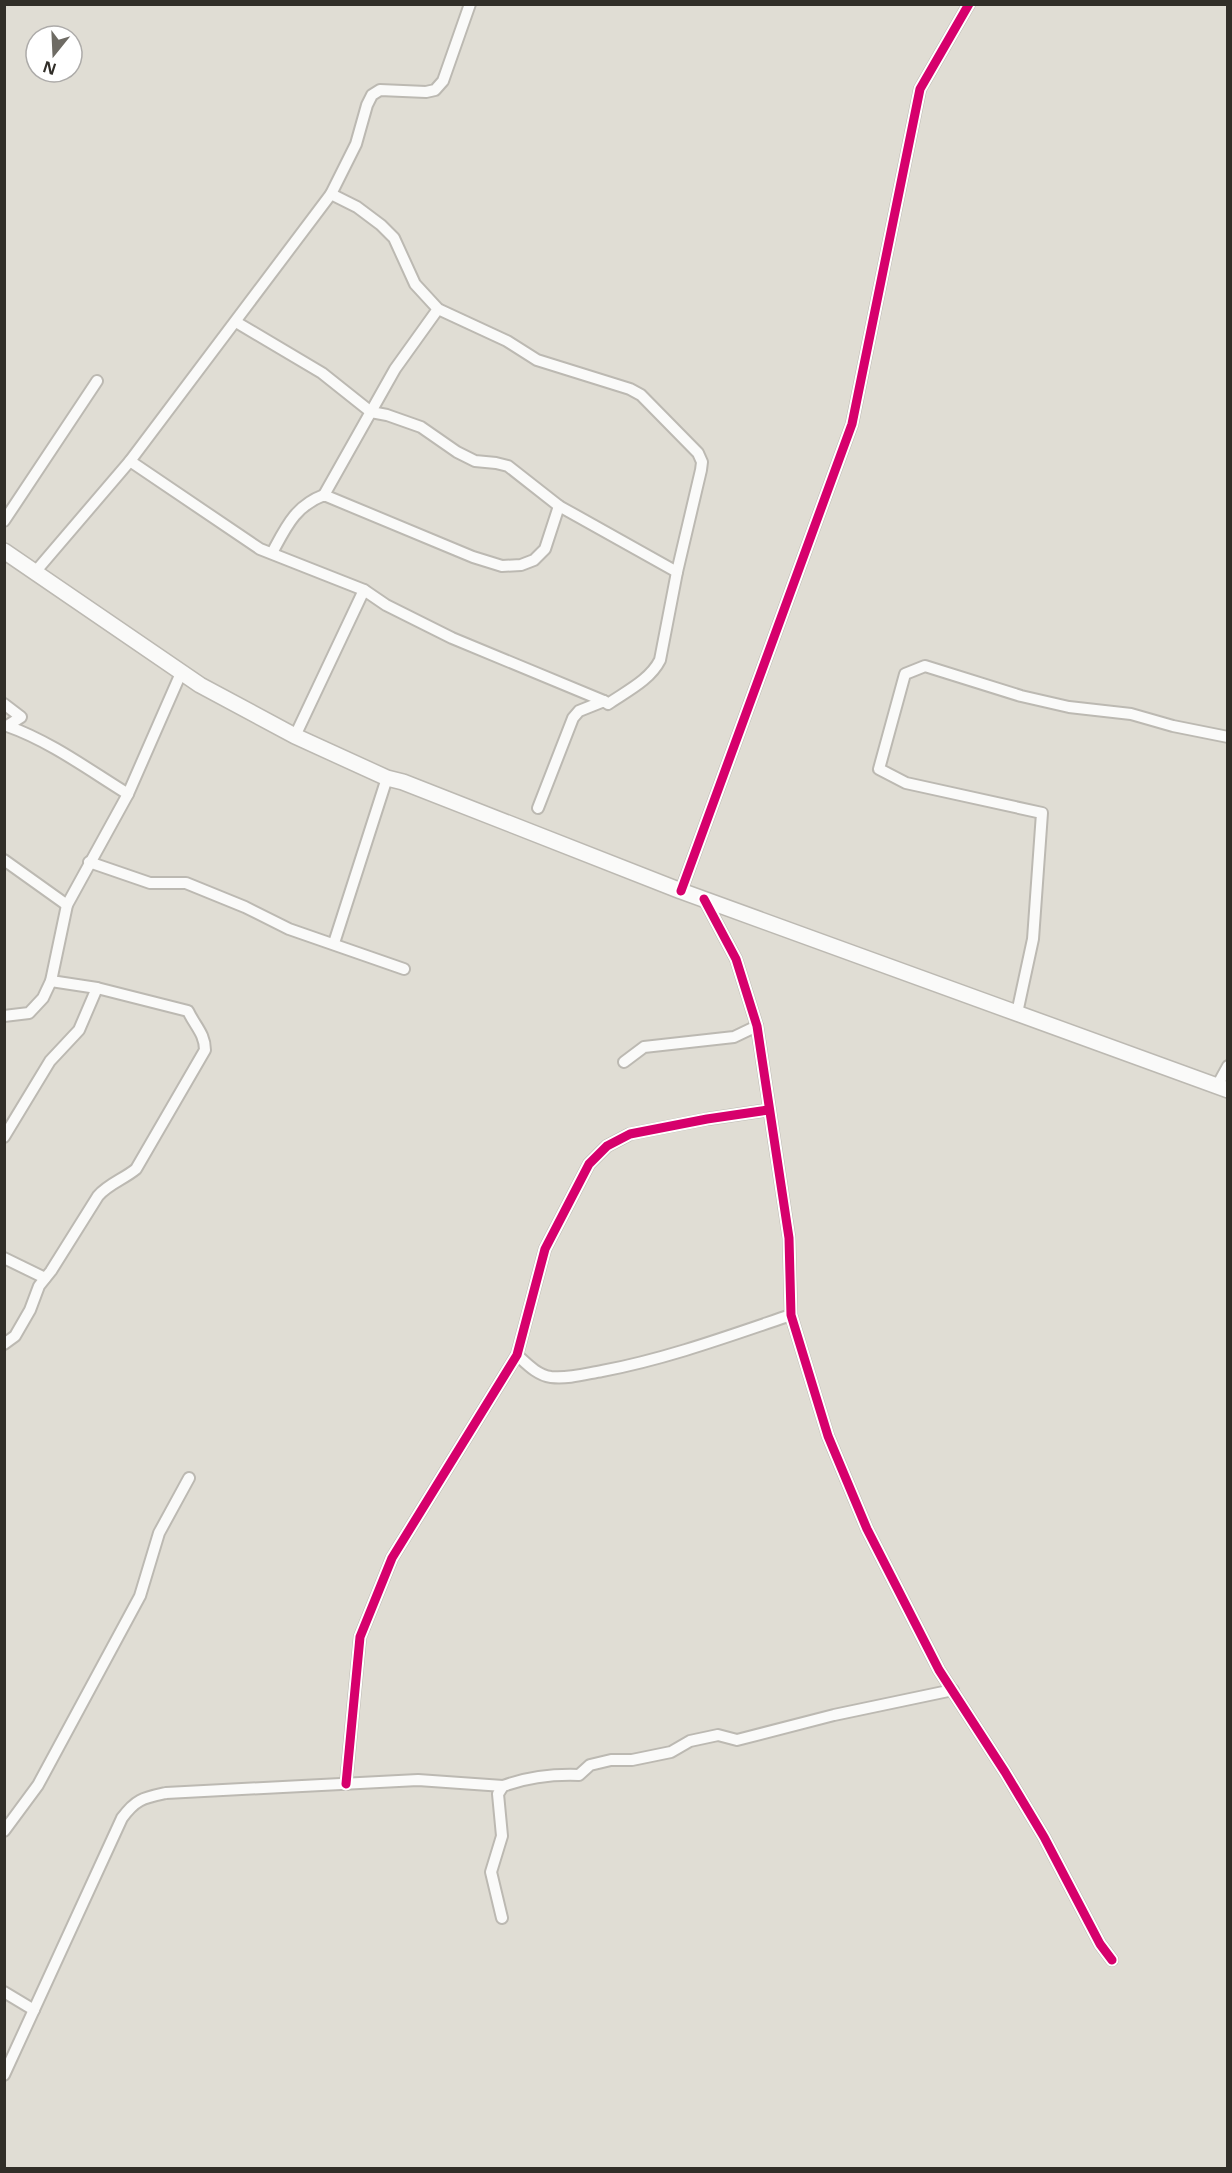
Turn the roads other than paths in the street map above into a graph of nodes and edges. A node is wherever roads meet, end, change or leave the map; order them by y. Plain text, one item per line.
1 (470, 4) edge
2 (969, 4) edge
3 (331, 194) junction
4 (438, 309) junction
5 (236, 322) junction
6 (97, 381) dead end
7 (371, 412) junction
8 (130, 461) junction
9 (324, 495) junction
10 (559, 506) junction
11 (4, 521) edge
12 (4, 551) edge
13 (272, 553) junction
14 (36, 571) junction
15 (677, 572) junction
16 (364, 590) junction
17 (181, 673) junction
18 (604, 701) junction
19 (4, 704) edge
20 (6, 728) edge
21 (295, 736) junction
22 (1227, 737) edge
23 (387, 778) junction
24 (128, 794) junction
25 (538, 808) dead end
26 (4, 860) edge
27 (89, 862) junction
28 (681, 891) junction
29 (704, 899) junction
30 (68, 905) junction
31 (334, 944) junction
32 (404, 969) dead end
33 (51, 981) junction
34 (97, 988) junction
35 (1017, 1013) junction
36 (4, 1016) edge
37 (757, 1026) junction
38 (624, 1062) dead end
39 (1227, 1066) edge
40 (1222, 1088) edge
41 (768, 1110) junction
42 (4, 1137) edge
43 (4, 1258) edge
44 (45, 1278) junction
45 (791, 1314) junction
46 (4, 1344) edge
47 (517, 1355) junction
48 (189, 1478) dead end
49 (953, 1690) junction
50 (346, 1784) junction
51 (503, 1786) junction
52 (4, 1831) edge
53 (502, 1918) dead end
54 (1112, 1960) dead end
55 (4, 1992) edge
56 (34, 2010) junction
57 (4, 2075) edge

1 - 3 street
2 - 28 street
3 - 4 street
3 - 5 street
4 - 7 street
4 - 15 street
5 - 7 street
5 - 8 street
6 - 11 street
7 - 9 street
7 - 10 street
8 - 13 street
8 - 14 street
9 - 10 street
9 - 13 street
10 - 15 street
12 - 14 main road
13 - 16 street
14 - 17 main road
15 - 18 street
16 - 18 street
16 - 21 street
17 - 21 main road
17 - 24 street
18 - 25 street
19 - 20 street
20 - 24 street
21 - 23 main road
22 - 35 street
23 - 28 main road
23 - 31 street
24 - 27 street
26 - 30 street
27 - 30 street
27 - 31 street
28 - 29 main road
29 - 35 main road
29 - 37 street
30 - 33 street
31 - 32 street
33 - 34 street
33 - 36 street
34 - 42 street
34 - 44 street
35 - 40 main road
37 - 38 street
37 - 41 street
39 - 40 street
41 - 45 street
41 - 47 street
43 - 44 street
44 - 46 street
45 - 47 street
45 - 49 street
47 - 50 street
48 - 52 street
49 - 51 street
49 - 54 street
50 - 51 street
50 - 56 street
51 - 53 street
55 - 56 street
56 - 57 street

